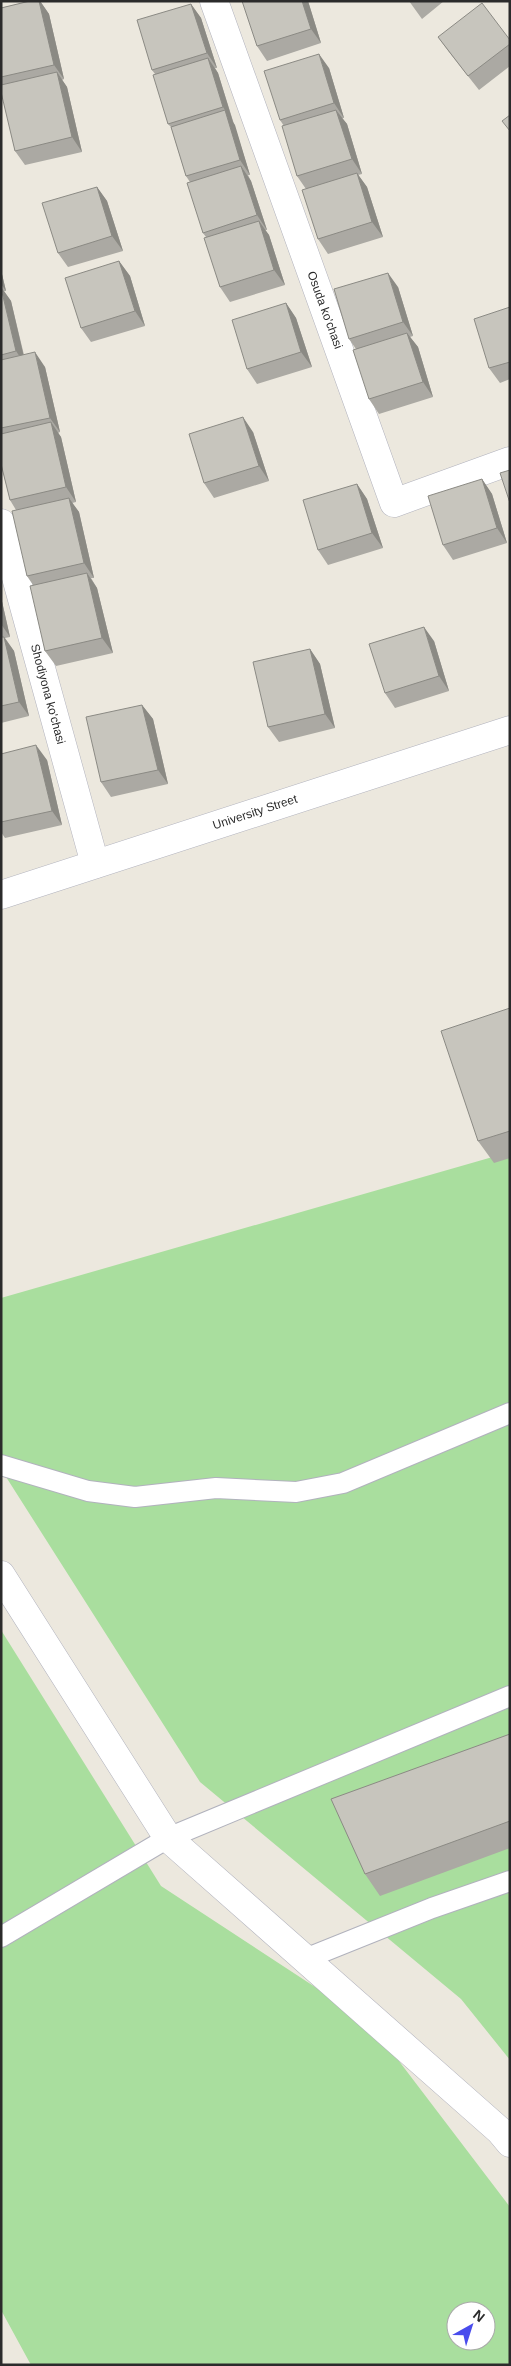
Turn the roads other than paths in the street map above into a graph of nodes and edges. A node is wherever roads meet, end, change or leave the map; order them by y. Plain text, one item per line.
1 (214, 1) edge
2 (510, 461) edge
3 (1, 524) edge
4 (510, 730) edge
5 (95, 864) junction
6 (1, 895) edge
7 (510, 1413) edge
8 (1, 1465) edge
9 (1, 1576) edge
10 (510, 1696) edge
11 (168, 1838) junction
12 (510, 1881) edge
13 (1, 1937) edge
14 (305, 1959) junction
15 (510, 2144) edge

1 - 2 street, Osuda ko'chasi
3 - 5 street, Shodiyona ko'chasi
4 - 5 street, University Street
5 - 6 street, University Street
7 - 8 lane
9 - 11 street
10 - 11 lane
11 - 13 lane
11 - 14 street
12 - 14 lane
14 - 15 street

